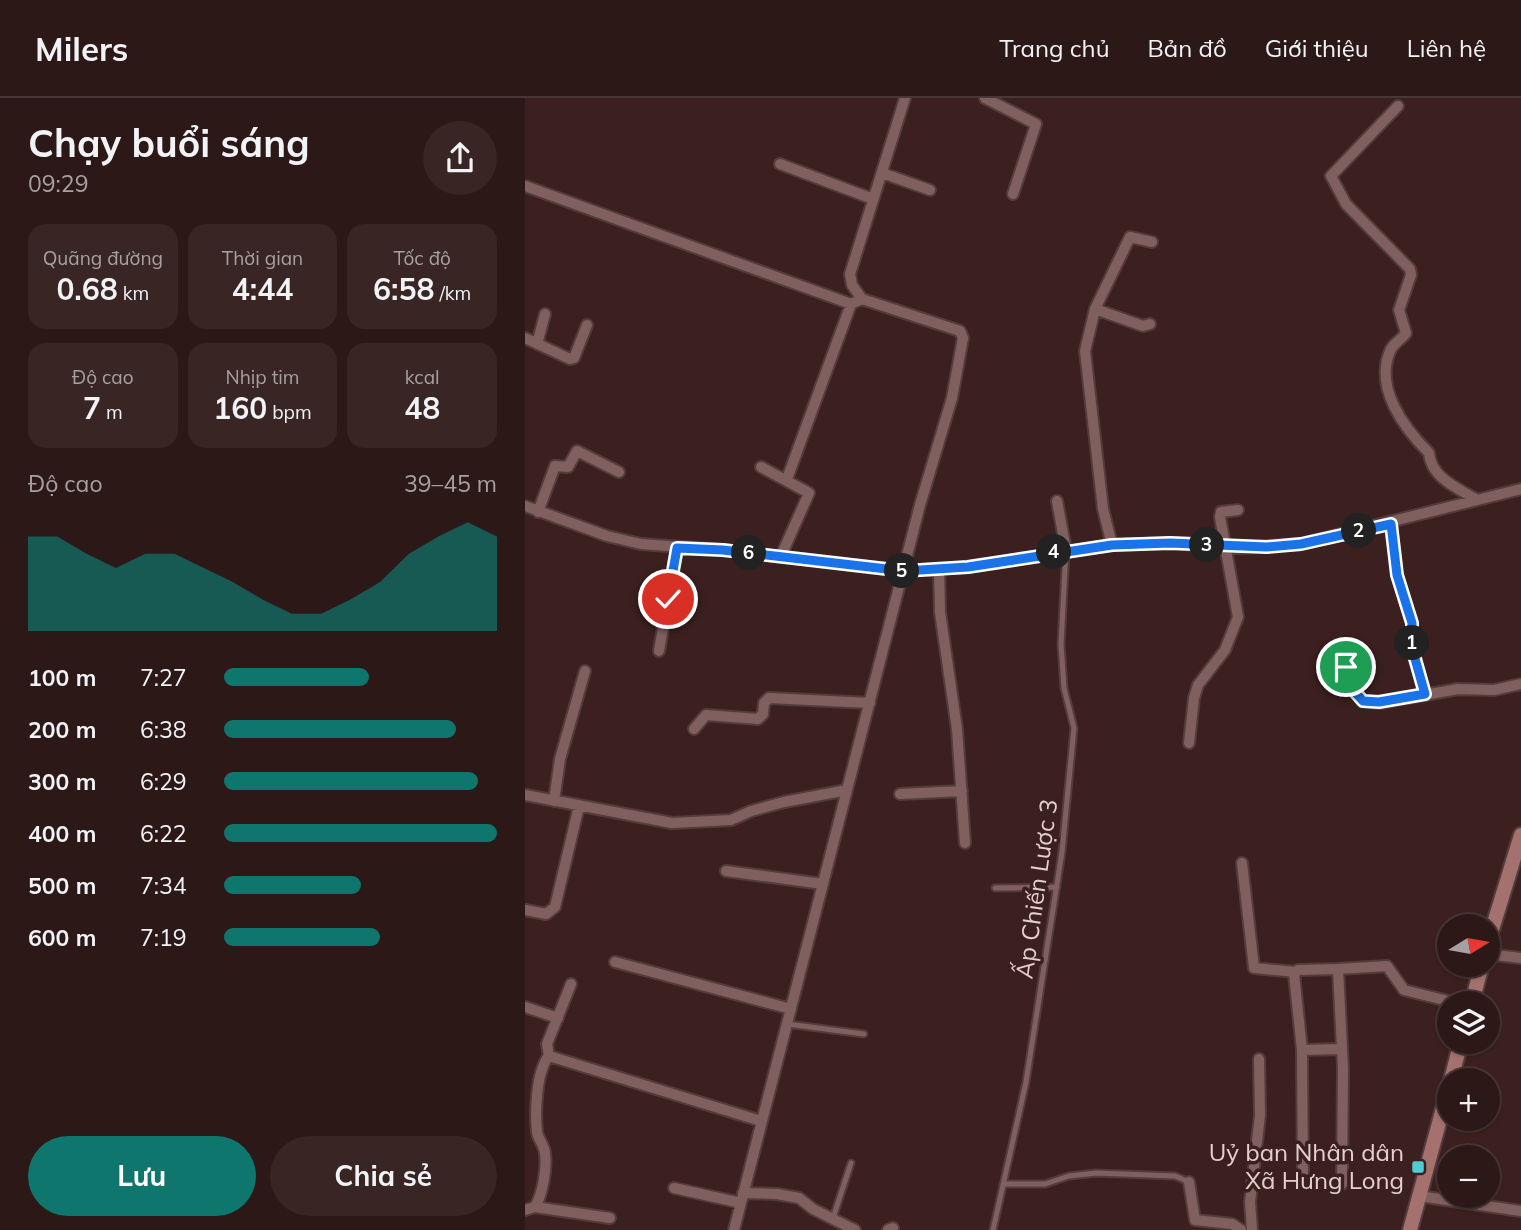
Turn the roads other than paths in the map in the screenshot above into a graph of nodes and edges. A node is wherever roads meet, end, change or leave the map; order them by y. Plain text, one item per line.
1 (905, 98) edge
2 (985, 98) edge
3 (1398, 106) dead end
4 (780, 164) dead end
5 (882, 173) junction
6 (525, 186) edge
7 (930, 190) dead end
8 (1013, 194) dead end
9 (873, 199) junction
10 (1152, 242) dead end
11 (862, 299) junction
12 (851, 304) junction
13 (1095, 309) junction
14 (545, 314) dead end
15 (1150, 324) dead end
16 (587, 325) dead end
17 (525, 338) edge
18 (537, 344) junction
19 (761, 467) dead end
20 (619, 472) dead end
21 (787, 479) junction
22 (1521, 489) edge
23 (1057, 500) dead end
24 (1477, 500) junction
25 (525, 506) edge
26 (1238, 510) dead end
27 (538, 512) junction
28 (1391, 524) junction
29 (1112, 545) junction
30 (1225, 546) junction
31 (677, 548) junction
32 (1066, 551) junction
33 (781, 556) junction
34 (939, 569) junction
35 (904, 571) junction
36 (659, 651) dead end
37 (1346, 667) dead end
38 (585, 671) dead end
39 (1521, 684) edge
40 (1425, 694) junction
41 (870, 703) junction
42 (694, 729) dead end
43 (1189, 743) dead end
44 (847, 790) junction
45 (962, 791) junction
46 (900, 794) dead end
47 (525, 795) edge
48 (554, 801) junction
49 (579, 806) junction
50 (1521, 835) edge
51 (965, 844) dead end
52 (1242, 863) dead end
53 (726, 871) dead end
54 (823, 884) junction
55 (1054, 887) junction
56 (995, 888) dead end
57 (525, 910) edge
58 (1497, 914) edge
59 (1500, 956) edge
60 (1521, 958) edge
61 (615, 962) dead end
62 (1338, 969) junction
63 (1296, 972) junction
64 (572, 984) dead end
65 (1437, 998) edge
66 (525, 1007) edge
67 (791, 1009) junction
68 (558, 1018) junction
69 (787, 1024) junction
70 (865, 1034) dead end
71 (1342, 1049) junction
72 (1302, 1050) junction
73 (549, 1056) junction
74 (1259, 1059) dead end
75 (761, 1121) junction
76 (1437, 1130) edge
77 (851, 1163) dead end
78 (1303, 1181) dead end
79 (1189, 1182) joint
80 (1003, 1184) junction
81 (1342, 1184) dead end
82 (674, 1188) dead end
83 (1419, 1196) junction
84 (742, 1198) junction
85 (530, 1208) edge
86 (1521, 1211) edge
87 (610, 1218) dead end
88 (833, 1218) junction
89 (734, 1230) edge
90 (855, 1230) edge
91 (993, 1230) edge
92 (1241, 1230) edge
93 (1252, 1230) edge
94 (1410, 1230) edge

1 - 5 street
2 - 8 street
3 - 24 street
4 - 9 street
5 - 7 street
5 - 9 street
6 - 12 street
9 - 11 street
10 - 13 street
11 - 12 street
11 - 35 street
12 - 21 street
13 - 15 street
13 - 29 street
14 - 18 street
16 - 18 street
17 - 18 street
19 - 21 street
20 - 27 street
21 - 33 street
22 - 24 street
23 - 32 street
24 - 28 street
25 - 27 street
26 - 30 street
27 - 31 street
28 - 30 street
28 - 40 street
29 - 30 street
29 - 32 street
30 - 43 street
31 - 33 street
31 - 36 street
32 - 34 street
32 - 55 lane, Ấp Chiến Lược 3
33 - 35 street
34 - 35 street
34 - 45 street
35 - 41 street
37 - 40 street
38 - 48 street
39 - 40 street
41 - 42 street
41 - 44 street
44 - 49 street
44 - 54 street
45 - 46 street
45 - 51 street
47 - 48 street
48 - 49 street
49 - 57 street
50 - 58 main road
52 - 63 street
53 - 54 street
54 - 67 street
55 - 56 lane
55 - 80 lane, Ấp Chiến Lược 3
59 - 60 street
61 - 67 street
62 - 63 street
62 - 65 street
62 - 71 street
63 - 72 street
64 - 68 street
66 - 68 street
67 - 69 street
68 - 73 street
69 - 70 lane
69 - 75 street
71 - 72 street
71 - 81 street
72 - 78 street
73 - 75 street
73 - 85 street
74 - 93 street
75 - 84 street
76 - 83 main road
77 - 88 lane
79 - 80 lane
79 - 92 street
80 - 91 lane, Ấp Chiến Lược 3
82 - 84 street
83 - 86 street
83 - 94 main road
84 - 88 street
84 - 89 street
85 - 87 street
88 - 90 street

